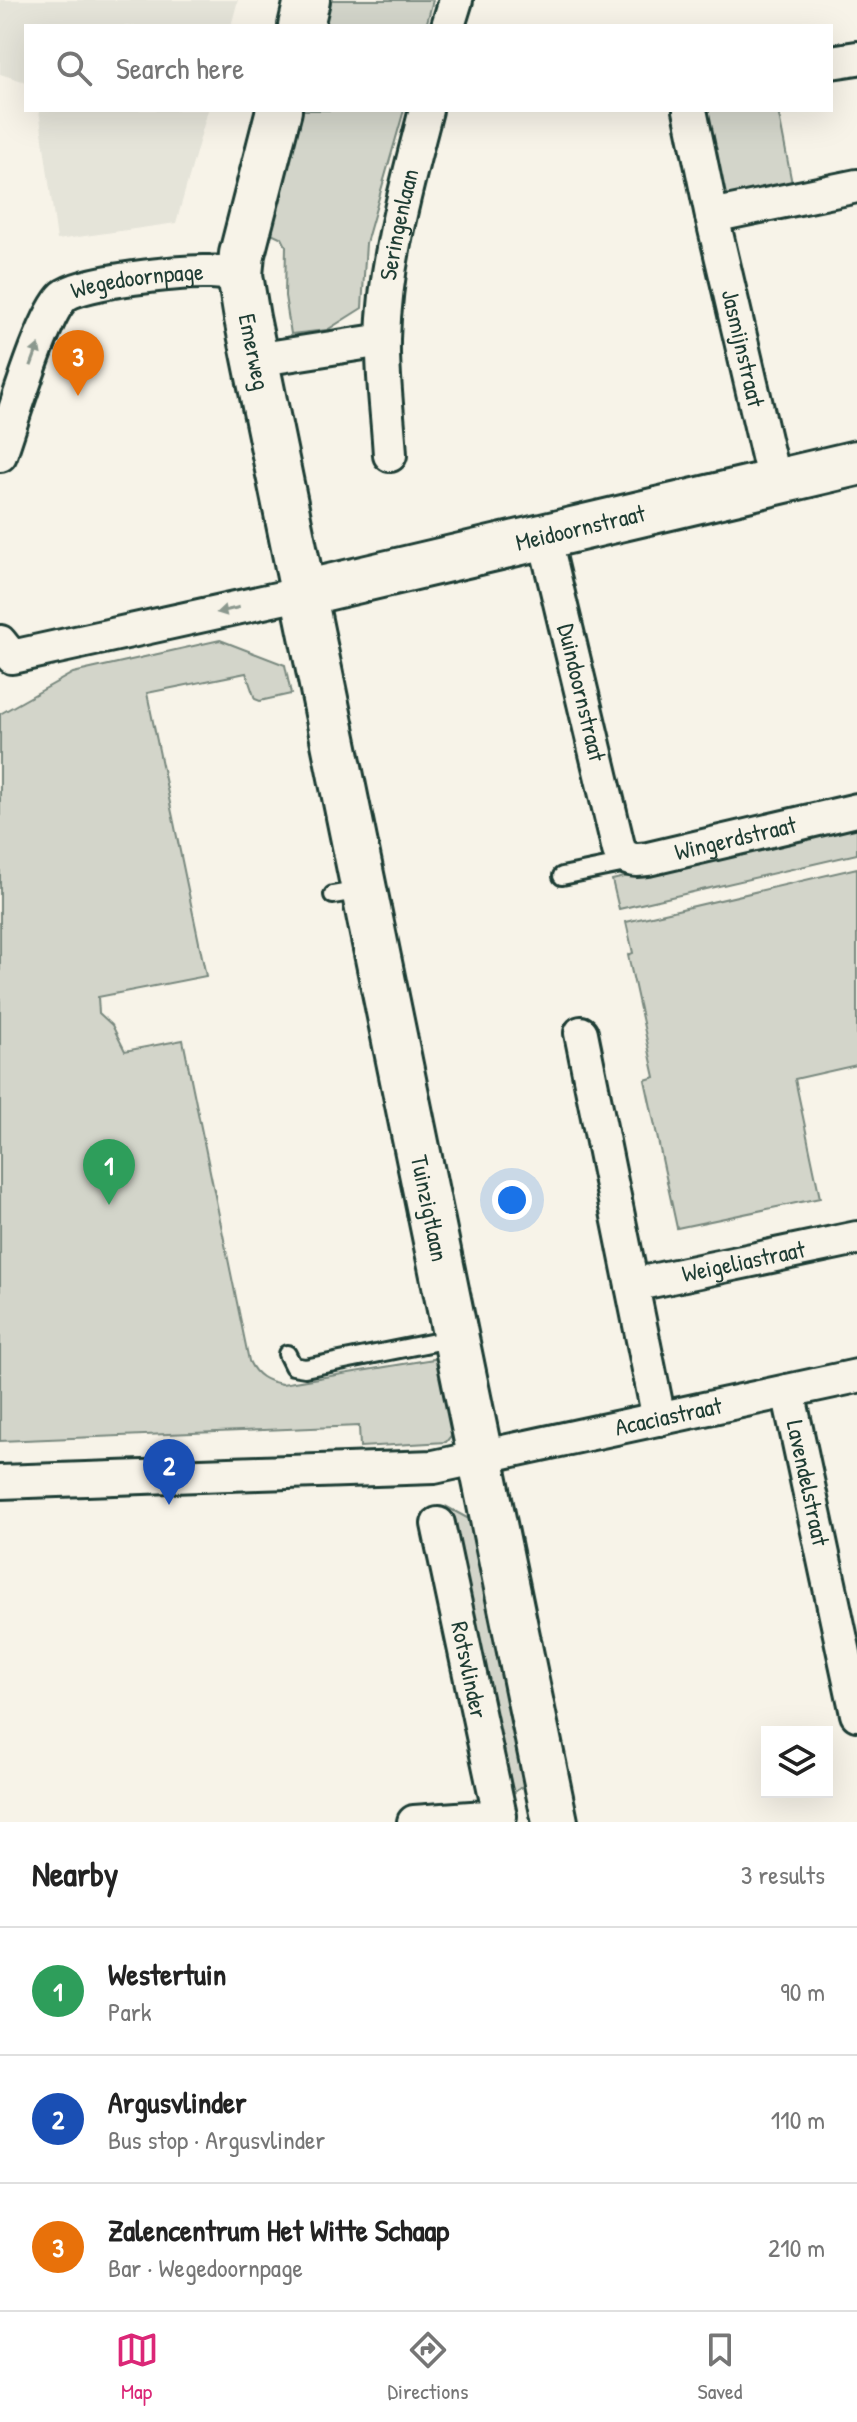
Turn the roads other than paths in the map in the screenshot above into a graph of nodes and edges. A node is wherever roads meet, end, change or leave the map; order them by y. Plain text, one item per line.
1 (307, 0) edge
2 (456, 0) edge
3 (301, 24) edge
4 (449, 24) edge
5 (857, 58) edge
6 (833, 62) edge
7 (278, 112) edge
8 (425, 112) edge
9 (690, 112) edge
10 (857, 186) edge
11 (712, 216) junction
12 (240, 275) junction
13 (383, 340) junction
14 (255, 360) junction
15 (0, 455) edge
16 (390, 455) dead end
17 (857, 463) edge
18 (774, 482) junction
19 (544, 535) junction
20 (304, 593) junction
21 (0, 642) edge
22 (857, 810) edge
23 (629, 855) junction
24 (562, 876) dead end
25 (581, 1033) dead end
26 (857, 1238) edge
27 (632, 1285) junction
28 (456, 1338) junction
29 (287, 1354) dead end
30 (857, 1376) edge
31 (788, 1391) junction
32 (659, 1419) junction
33 (481, 1458) junction
34 (0, 1482) edge
35 (438, 1524) dead end
36 (857, 1714) edge
37 (553, 1813) edge
38 (501, 1819) edge
39 (414, 1822) edge

1 - 3 street
2 - 4 street
5 - 6 street
7 - 12 street, Emerweg
8 - 13 street, Seringenlaan
9 - 11 street, Jasmijnstraat
10 - 11 street
11 - 18 street, Jasmijnstraat
12 - 14 street, Emerweg
15 -> 12 street, Wegedoornpage
13 - 14 street
13 - 16 street, Seringenlaan
14 - 20 street, Emerweg
17 - 18 street, Meidoornstraat
18 - 19 street, Meidoornstraat
19 - 20 street, Meidoornstraat
19 - 23 street, Duindoornstraat
20 -> 21 street
20 - 28 street, Tuinzigtlaan
22 - 23 street, Wingerdstraat
23 - 24 lane
25 - 27 street
26 - 27 street, Weigeliastraat
27 - 32 street
28 - 29 lane
28 - 33 street, Tuinzigtlaan
30 - 31 street, Acaciastraat
31 - 32 street, Acaciastraat
31 - 36 street, Lavendelstraat
32 - 33 street, Acaciastraat
33 - 34 street, Acaciastraat
33 - 37 street, Tuinzigtlaan
35 - 38 street, Rotsvlinder
37 - 38 street
38 - 39 street

